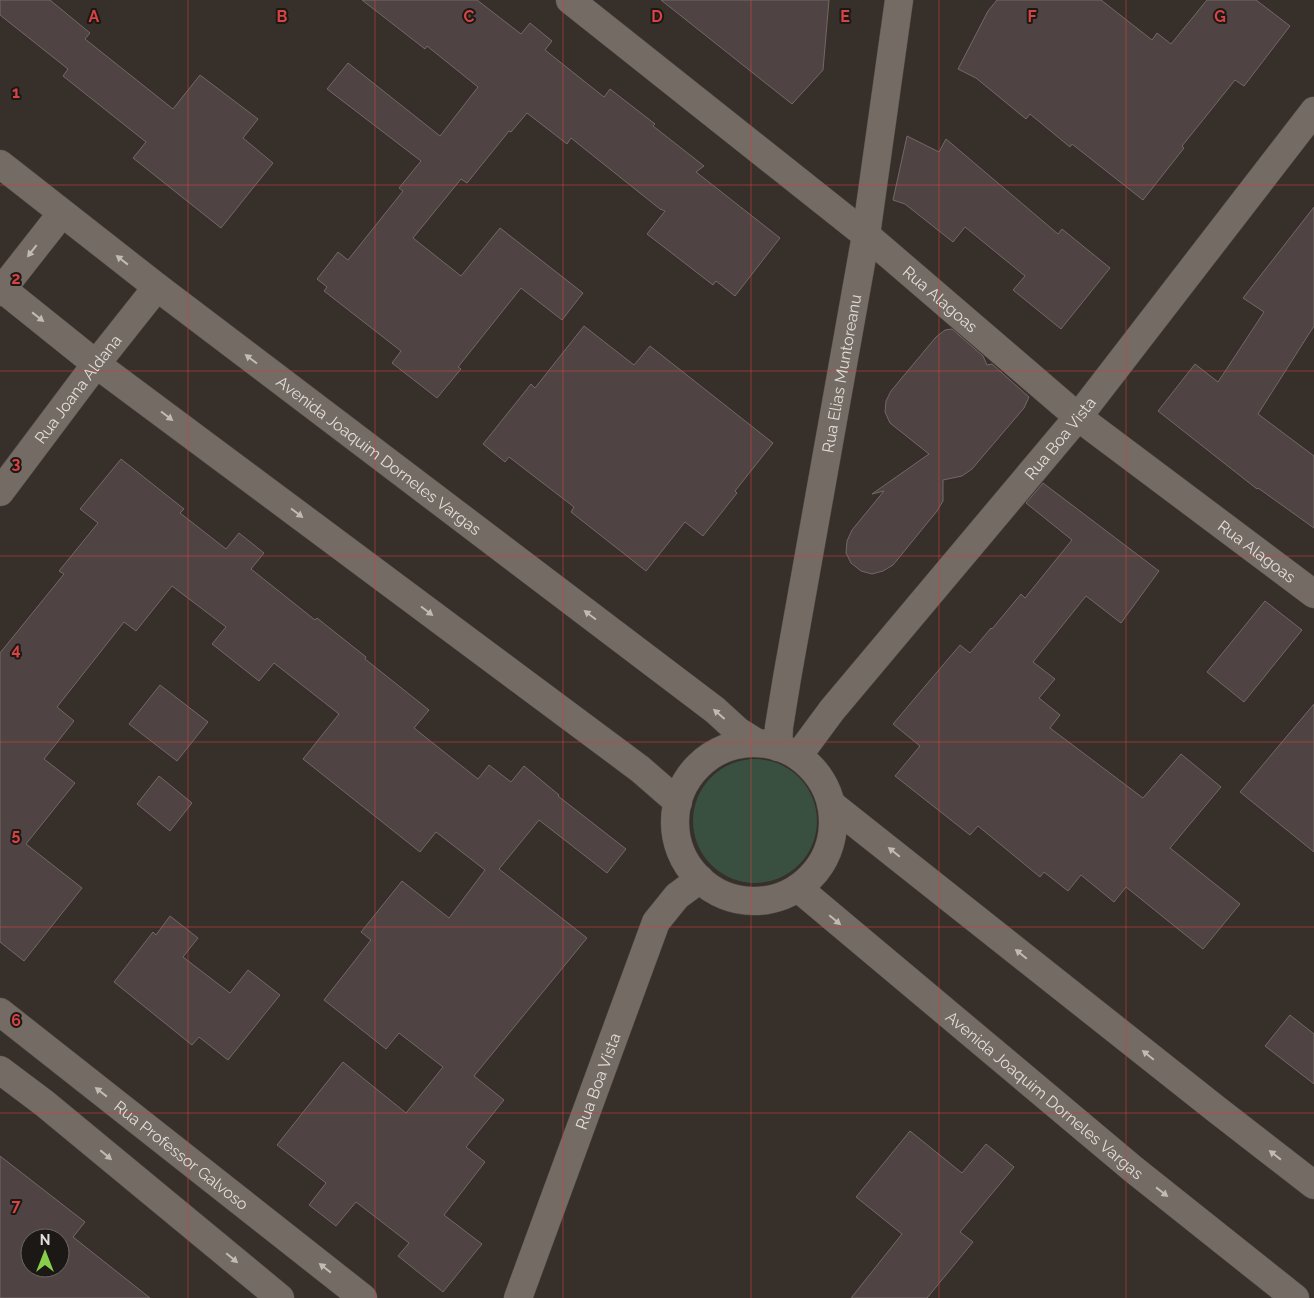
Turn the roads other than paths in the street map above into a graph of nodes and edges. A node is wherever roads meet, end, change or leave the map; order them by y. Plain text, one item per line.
1 (570, 0) edge
2 (899, 0) edge
3 (1314, 111) edge
4 (0, 164) edge
5 (62, 213) junction
6 (866, 235) junction
7 (157, 287) junction
8 (1, 289) edge
9 (96, 364) junction
10 (1078, 416) junction
11 (0, 492) edge
12 (1314, 594) edge
13 (778, 749) junction
14 (678, 802) junction
15 (831, 804) junction
16 (700, 880) junction
17 (798, 888) junction
18 (0, 1012) edge
19 (0, 1070) edge
20 (73, 1070) junction
21 (44, 1103) junction
22 (1314, 1185) edge
23 (280, 1298) edge
24 (363, 1298) edge
25 (518, 1298) edge
26 (1295, 1298) edge

1 - 6 street, Rua Alagoas
2 - 6 street, Rua Elias Muntoreanu
3 - 10 street, Rua Boa Vista
4 - 5 street, Avenida Joaquim Dorneles Vargas
7 -> 5 street, Avenida Joaquim Dorneles Vargas
5 -> 8 street
6 - 10 street, Rua Alagoas
6 - 13 street, Rua Elias Muntoreanu
7 - 9 street, Rua Joana Aldana
13 -> 7 street, Avenida Joaquim Dorneles Vargas
8 -> 9 street
9 - 11 street, Rua Joana Aldana
9 -> 14 street
10 - 12 street, Rua Alagoas
10 - 13 street, Rua Boa Vista
13 - 14 street
13 - 15 street
14 - 16 street
15 - 17 street
22 -> 15 street
16 - 17 street
16 - 25 street, Rua Boa Vista
17 -> 26 street, Avenida Joaquim Dorneles Vargas
18 - 20 street, Rua Professor Galvoso
19 - 21 street
20 - 21 street
24 -> 20 street, Rua Professor Galvoso
21 -> 23 street

